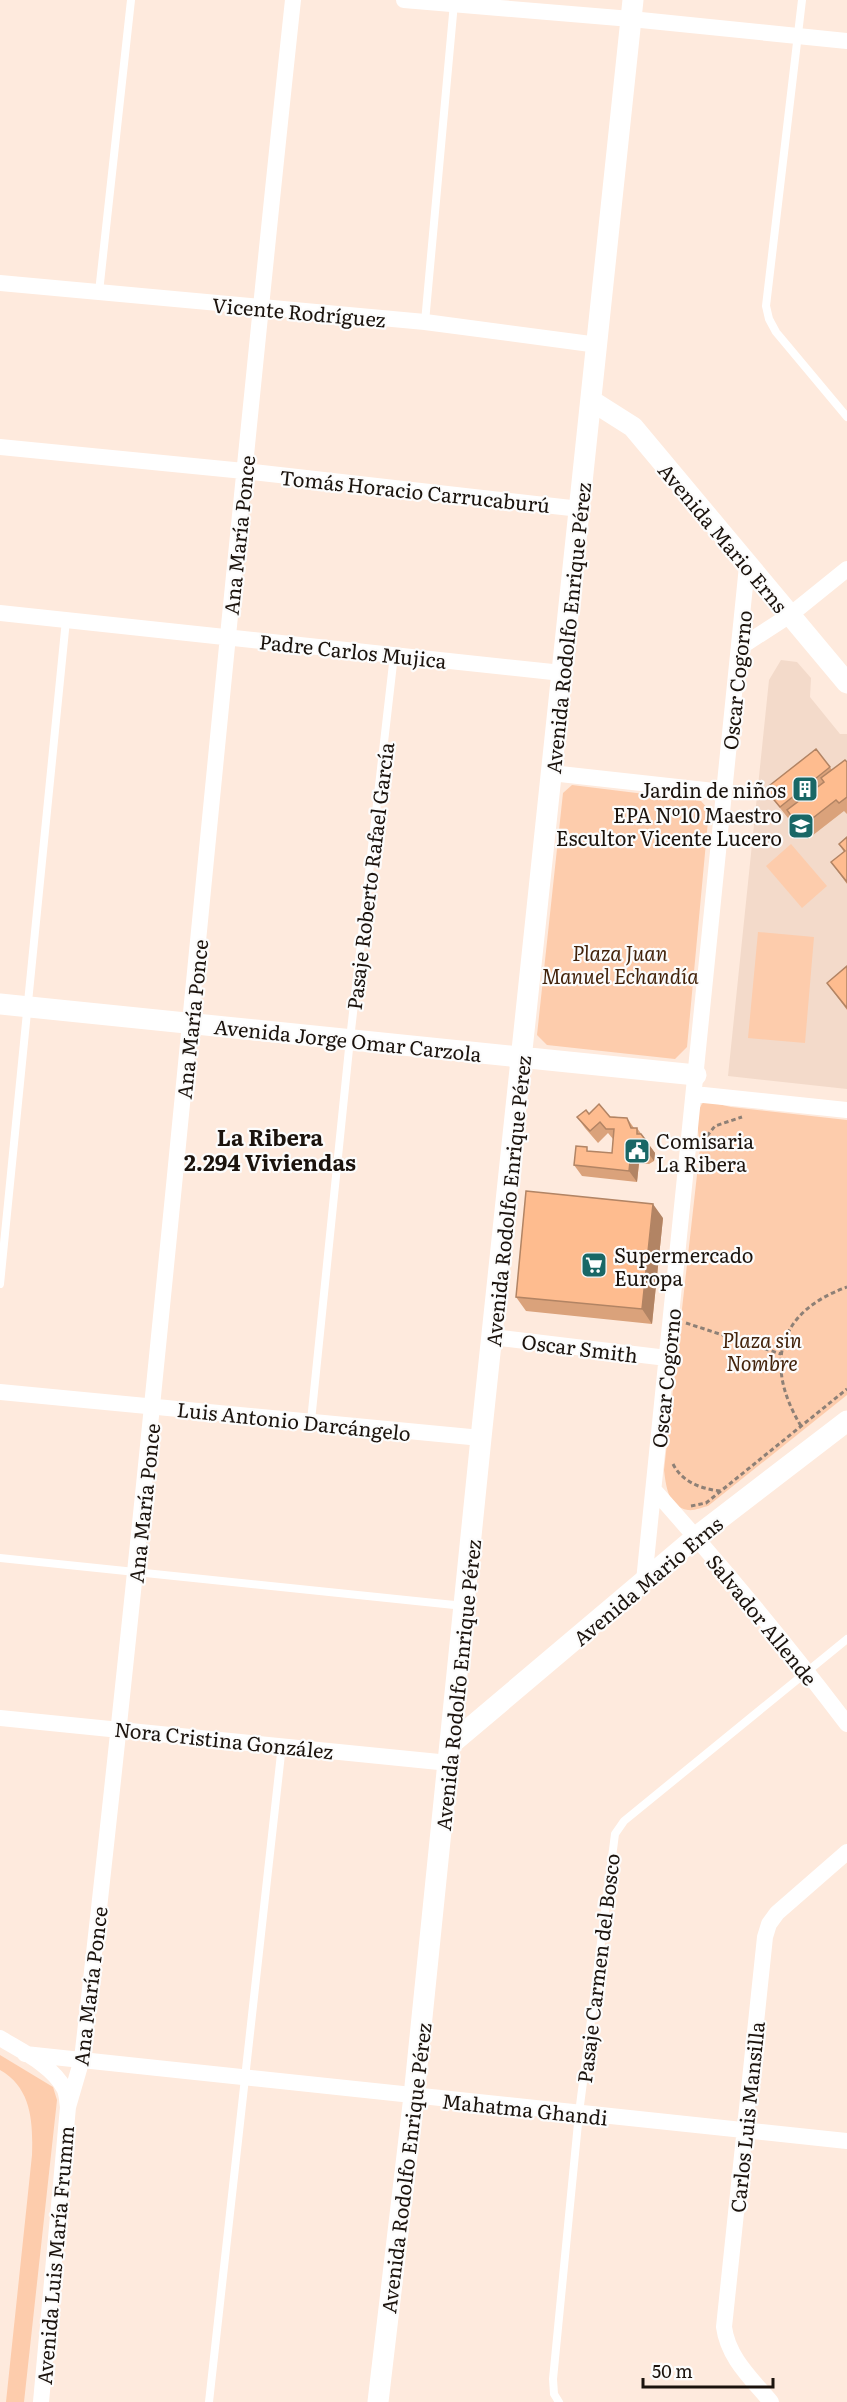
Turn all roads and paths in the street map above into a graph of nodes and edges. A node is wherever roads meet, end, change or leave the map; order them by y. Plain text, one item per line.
1 (131, 0) edge
2 (292, 0) edge
3 (404, 0) edge
4 (802, 0) edge
5 (454, 2) edge
6 (632, 10) edge
7 (798, 36) junction
8 (847, 41) edge
9 (0, 283) edge
10 (99, 292) junction
11 (260, 307) junction
12 (425, 322) junction
13 (597, 345) junction
14 (592, 401) junction
15 (847, 417) edge
16 (0, 447) edge
17 (244, 471) junction
18 (580, 509) junction
19 (747, 566) junction
20 (847, 569) edge
21 (0, 613) edge
22 (790, 615) junction
23 (66, 620) junction
24 (228, 636) junction
25 (739, 648) junction
26 (394, 654) junction
27 (562, 673) junction
28 (847, 683) edge
29 (551, 773) junction
30 (723, 792) junction
31 (0, 1004) edge
32 (28, 1007) junction
33 (191, 1024) junction
34 (350, 1040) junction
35 (522, 1057) junction
36 (695, 1084) junction
37 (847, 1110) edge
38 (734, 1113) dead end
39 (703, 1142) dead end
40 (0, 1284) edge
41 (847, 1287) edge
42 (682, 1322) dead end
43 (492, 1337) junction
44 (781, 1354) junction
45 (667, 1358) junction
46 (847, 1389) edge
47 (0, 1392) edge
48 (152, 1406) junction
49 (311, 1421) junction
50 (847, 1421) edge
51 (801, 1426) junction
52 (482, 1438) junction
53 (669, 1456) dead end
54 (668, 1463) dead end
55 (668, 1470) dead end
56 (654, 1490) junction
57 (721, 1491) junction
58 (685, 1505) dead end
59 (696, 1537) junction
60 (0, 1558) edge
61 (136, 1571) junction
62 (645, 1581) junction
63 (464, 1606) junction
64 (847, 1639) edge
65 (807, 1672) junction
66 (0, 1718) edge
67 (847, 1724) edge
68 (120, 1728) junction
69 (282, 1745) junction
70 (450, 1753) junction
71 (847, 1852) edge
72 (0, 2038) edge
73 (25, 2054) junction
74 (82, 2059) junction
75 (244, 2077) junction
76 (414, 2096) junction
77 (68, 2108) junction
78 (579, 2114) junction
79 (745, 2130) junction
80 (847, 2141) edge
81 (41, 2402) edge
82 (209, 2402) edge
83 (378, 2402) edge
84 (559, 2402) edge
85 (771, 2402) edge

1 - 10 lane
2 - 11 street, Ana María Ponce
3 - 5 street
4 - 7 lane
5 - 6 street
5 - 12 lane
6 - 7 street
6 - 13 street, Avenida Rodolfo Enrique Pérez
7 - 8 street
7 - 15 lane
9 - 10 street, Vicente Rodríguez
10 - 11 street, Vicente Rodríguez
11 - 12 street, Vicente Rodríguez
11 - 17 street, Ana María Ponce
12 - 13 street, Vicente Rodríguez
13 - 14 street, Avenida Rodolfo Enrique Pérez
14 - 18 street, Avenida Rodolfo Enrique Pérez
14 - 19 street, Avenida Mario Erns
16 - 17 street, Tomás Horacio Carrucaburú
17 - 18 street, Tomás Horacio Carrucaburú
17 - 24 street, Ana María Ponce
18 - 27 street, Avenida Rodolfo Enrique Pérez
19 - 22 street, Avenida Mario Erns
19 - 25 street, Oscar Cogorno
20 - 22 street
21 - 23 street, Padre Carlos Mujica
22 - 25 street
22 - 28 street, Avenida Mario Erns
23 - 24 street, Padre Carlos Mujica
23 - 32 lane
24 - 26 street, Padre Carlos Mujica
24 - 33 street, Ana María Ponce
25 - 30 street, Oscar Cogorno
26 - 27 street, Padre Carlos Mujica
26 - 34 lane, Pasaje Roberto Rafael García
27 - 29 street, Avenida Rodolfo Enrique Pérez
29 - 30 street
29 - 35 street, Avenida Rodolfo Enrique Pérez
30 - 36 street, Oscar Cogorno
31 - 32 street, Avenida Jorge Omar Carzola
32 - 33 street, Avenida Jorge Omar Carzola
32 - 40 lane
33 - 34 street, Avenida Jorge Omar Carzola
33 - 48 street, Ana María Ponce
34 - 35 street, Avenida Jorge Omar Carzola
34 - 49 lane, Pasaje Roberto Rafael García
35 - 36 street, Avenida Jorge Omar Carzola
35 - 43 street, Avenida Rodolfo Enrique Pérez
36 - 37 street, Avenida Jorge Omar Carzola
36 - 45 street, Oscar Cogorno
38 - 39 path
41 - 44 path
42 - 44 path
43 - 45 street, Oscar Smith
43 - 52 street, Avenida Rodolfo Enrique Pérez
44 - 51 path
45 - 56 street, Oscar Cogorno
46 - 51 path
47 - 48 street, Luis Antonio Darcángelo
48 - 49 street, Luis Antonio Darcángelo
48 - 61 street, Ana María Ponce
49 - 52 street, Luis Antonio Darcángelo
50 - 59 street, Avenida Mario Erns
51 - 57 path
52 - 63 street, Avenida Rodolfo Enrique Pérez
53 - 57 path
54 - 55 path
56 - 59 street, Salvador Allende
56 - 62 street, Oscar Cogorno
57 - 58 path
59 - 62 street, Avenida Mario Erns
59 - 65 street, Salvador Allende
60 - 61 lane
61 - 63 lane
61 - 68 street, Ana María Ponce
62 - 70 street, Avenida Mario Erns
63 - 70 street, Avenida Rodolfo Enrique Pérez
64 - 65 lane, Pasaje Carmen del Bosco
65 - 67 street, Salvador Allende
65 - 78 lane, Pasaje Carmen del Bosco
66 - 68 street, Nora Cristina González
68 - 69 street, Nora Cristina González
68 - 74 street, Ana María Ponce
69 - 70 street, Nora Cristina González
69 - 75 lane
70 - 76 street, Avenida Rodolfo Enrique Pérez
71 - 79 street, Carlos Luis Mansilla
72 - 73 street
73 - 74 street, Mahatma Ghandi
73 - 77 street
74 - 75 street, Mahatma Ghandi
74 - 77 street, Ana María Ponce
75 - 76 street, Mahatma Ghandi
75 - 82 lane
76 - 78 street, Mahatma Ghandi
76 - 83 street, Avenida Rodolfo Enrique Pérez
77 - 81 street, Avenida Luis María Frumm
78 - 79 street, Mahatma Ghandi
78 - 84 lane, Pasaje Carmen del Bosco
79 - 80 street, Mahatma Ghandi
79 - 85 street, Carlos Luis Mansilla

